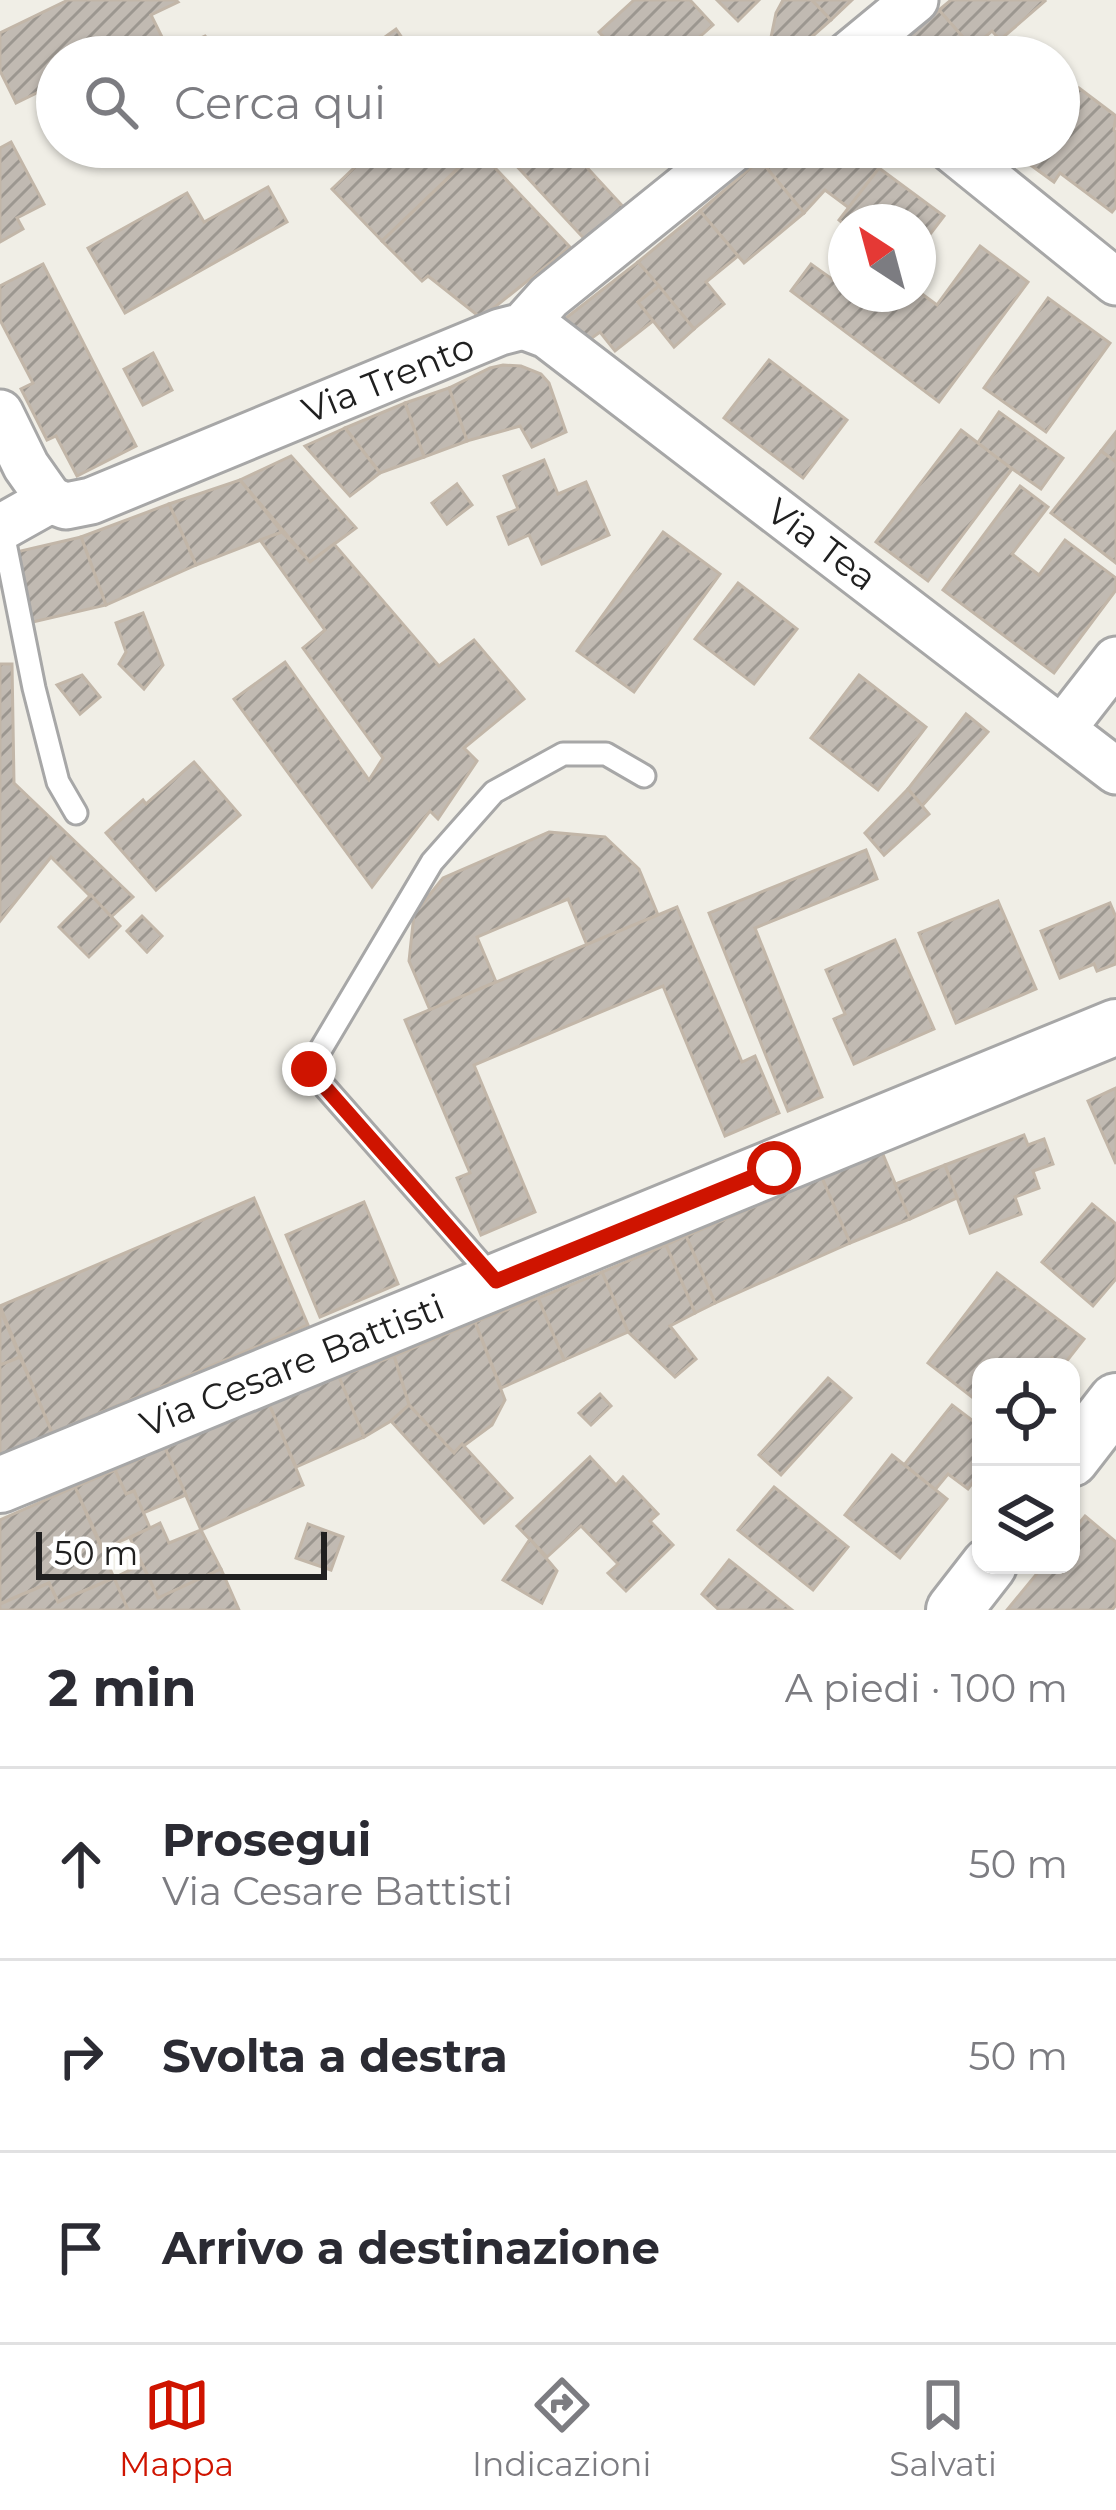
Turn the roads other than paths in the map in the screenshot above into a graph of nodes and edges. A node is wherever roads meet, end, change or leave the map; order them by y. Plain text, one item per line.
1 (915, 0) edge
2 (871, 36) edge
3 (709, 168) edge
4 (975, 168) edge
5 (1116, 282) edge
6 (523, 326) junction
7 (0, 413) edge
8 (50, 500) junction
9 (1, 528) edge
10 (1116, 659) edge
11 (1063, 728) junction
12 (1116, 771) edge
13 (644, 776) dead end
14 (76, 813) dead end
15 (1116, 1027) edge
16 (496, 1281) junction
17 (1116, 1401) edge
18 (1080, 1447) edge
19 (0, 1485) edge
20 (982, 1574) edge
21 (954, 1610) edge

1 - 2 street
3 - 6 street, Via Trento
4 - 5 street
6 - 8 street, Via Trento
6 - 11 street, Via Tea
7 - 8 street
8 - 9 street, Via Trento
9 - 14 lane
10 - 11 street
11 - 12 street, Via Tea
13 - 16 lane
15 - 16 street, Via Cesare Battisti
16 - 19 street, Via Cesare Battisti
17 - 18 street
20 - 21 street

